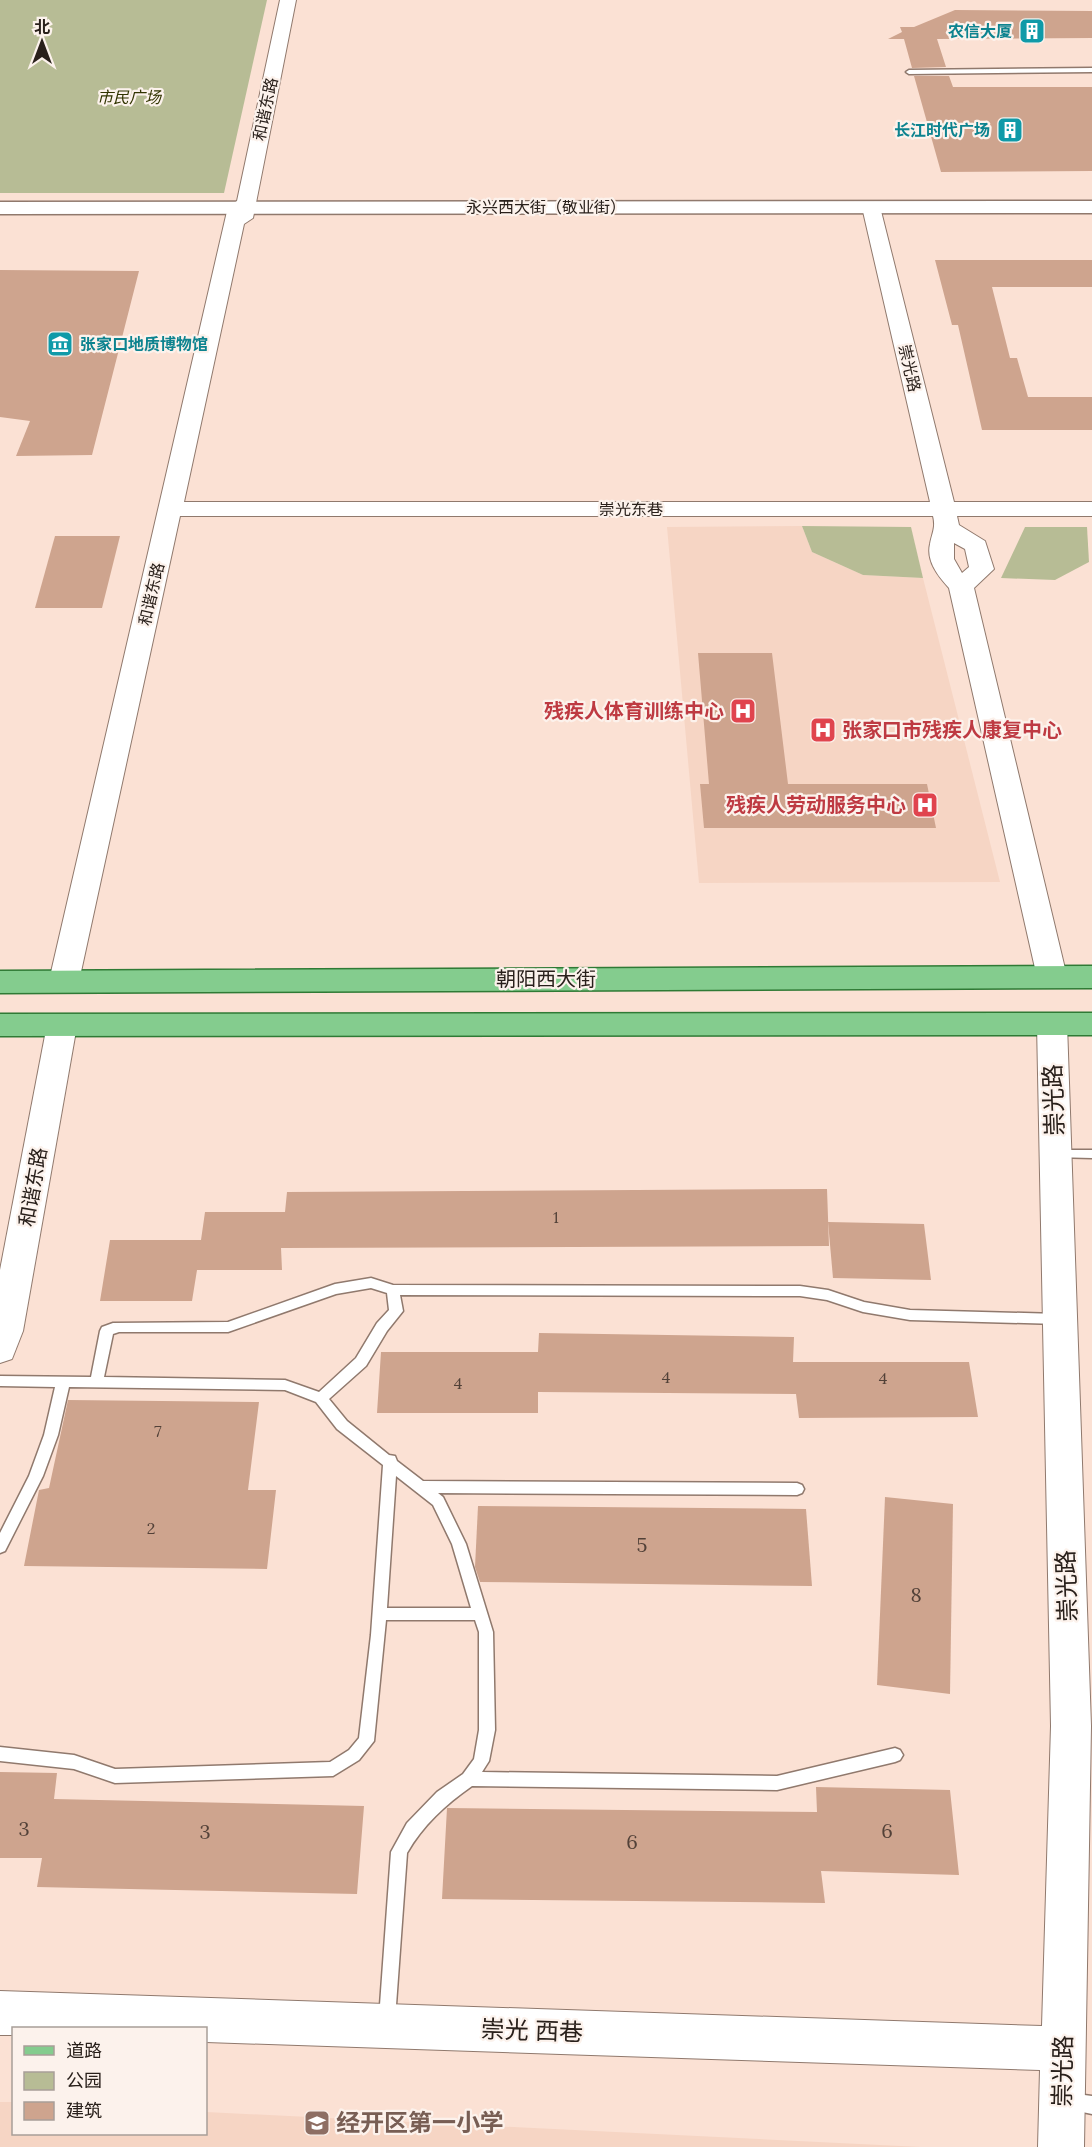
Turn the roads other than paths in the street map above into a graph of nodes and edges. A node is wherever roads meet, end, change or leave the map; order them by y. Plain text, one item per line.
1 (275, 0) edge
2 (288, 0) edge
3 (1092, 70) edge
4 (909, 72) dead end
5 (0, 207) edge
6 (1092, 207) edge
7 (874, 212) junction
8 (237, 213) junction
9 (1092, 218) edge
10 (0, 219) edge
11 (1092, 508) edge
12 (170, 509) junction
13 (945, 518) junction
14 (961, 586) junction
15 (1053, 977) junction
16 (1092, 977) edge
17 (64, 981) junction
18 (0, 982) edge
19 (1052, 1024) junction
20 (1092, 1024) edge
21 (0, 1025) edge
22 (62, 1025) junction
23 (1074, 1154) edge
24 (393, 1290) junction
25 (1060, 1319) junction
26 (0, 1349) edge
27 (0, 1381) edge
28 (63, 1382) junction
29 (96, 1383) junction
30 (321, 1398) junction
31 (390, 1460) junction
32 (422, 1487) junction
33 (797, 1489) dead end
34 (0, 1547) edge
35 (379, 1614) junction
36 (480, 1614) junction
37 (0, 1754) edge
38 (895, 1755) dead end
39 (469, 1779) junction
40 (0, 2013) edge
41 (386, 2026) junction
42 (1063, 2049) junction
43 (1077, 2103) edge
44 (1061, 2147) edge

1 - 8 street, 和谐东路
2 - 8 street, 和谐东路
3 - 4 lane
5 - 8 main road, 永兴西大街（敬业街）
6 - 7 main road, 永兴西大街（敬业街）
7 - 8 main road, 永兴西大街（敬业街）
7 - 9 main road, 永兴西大街（敬业街）
7 - 13 street, 崇光路
8 - 10 main road, 永兴西大街（敬业街）
8 - 12 street, 和谐东路
11 - 13 street, 崇光东巷
12 - 13 street, 崇光东巷
12 - 17 street, 和谐东路
13 - 14 street, 崇光路
13 - 14 street
14 - 15 street, 崇光路
15 - 16 main road, 朝阳西大街
15 - 17 main road, 朝阳西大街
17 - 18 main road, 朝阳西大街
19 - 20 main road
19 - 22 main road
19 - 23 street, 崇光路
21 - 22 main road
22 - 26 street, 和谐东路
23 - 25 street, 崇光路
24 - 25 lane
24 - 29 lane
24 - 30 lane
25 - 42 street, 崇光路
27 - 28 lane
28 - 29 lane
28 - 34 lane
29 - 30 lane
30 - 31 lane
31 - 32 lane
31 - 35 lane
32 - 33 lane
32 - 36 lane
35 - 36 lane
35 - 37 lane
36 - 39 lane
38 - 39 lane
39 - 41 lane
40 - 41 street, 崇光 西巷
41 - 42 street, 崇光 西巷
42 - 43 street, 崇光路
43 - 44 street, 崇光路

